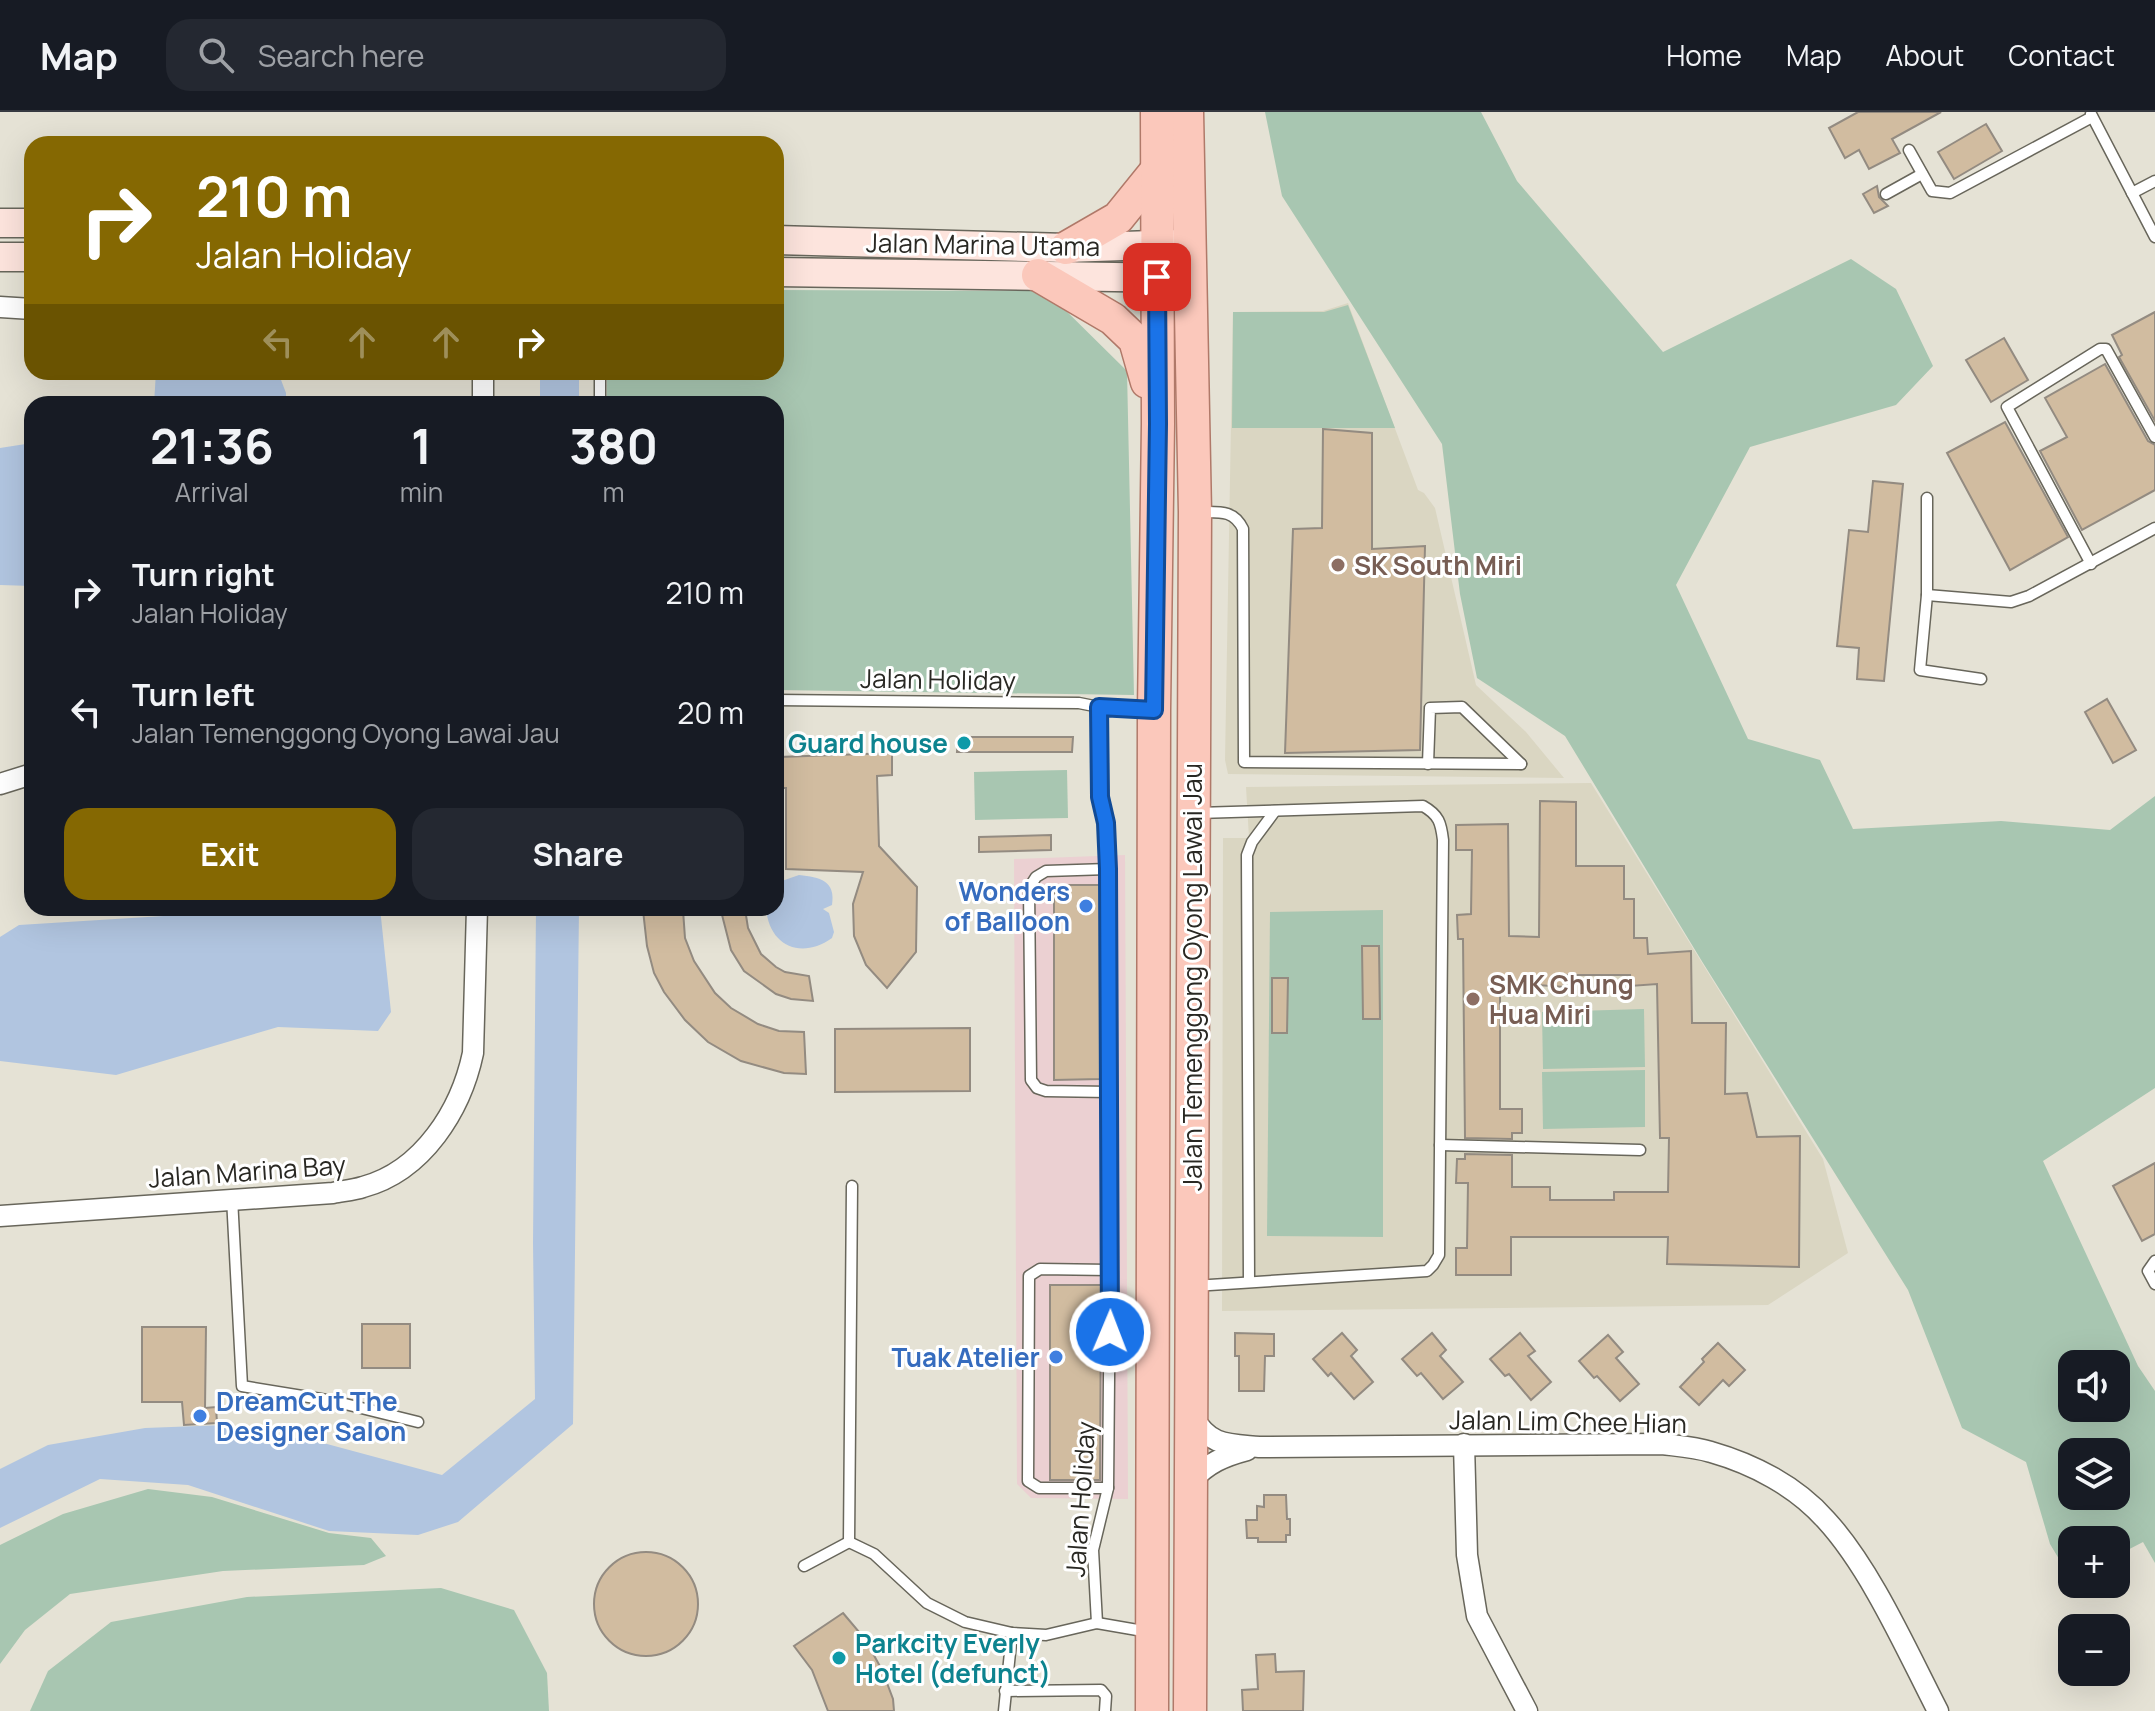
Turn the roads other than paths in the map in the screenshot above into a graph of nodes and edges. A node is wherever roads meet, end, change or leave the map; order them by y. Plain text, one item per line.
1 (1157, 112) edge
2 (1187, 112) edge
3 (2091, 114) edge
4 (1909, 150) dead end
5 (1156, 171) junction
6 (1922, 174) junction
7 (2155, 181) edge
8 (2132, 193) junction
9 (1886, 194) dead end
10 (0, 223) edge
11 (24, 223) edge
12 (2155, 237) edge
13 (784, 240) edge
14 (1189, 244) junction
15 (1157, 245) junction
16 (1066, 248) junction
17 (0, 257) edge
18 (24, 257) edge
19 (784, 272) edge
20 (1038, 275) junction
21 (1157, 277) junction
22 (1189, 278) junction
23 (0, 307) edge
24 (24, 308) edge
25 (1158, 424) junction
26 (2155, 437) edge
27 (1927, 498) dead end
28 (1195, 512) junction
29 (2155, 528) edge
30 (2091, 564) junction
31 (1927, 595) junction
32 (1981, 679) dead end
33 (784, 700) edge
34 (1099, 707) junction
35 (1154, 710) junction
36 (1428, 764) junction
37 (24, 776) edge
38 (0, 784) edge
39 (1275, 811) junction
40 (1192, 813) junction
41 (1108, 869) junction
42 (477, 916) edge
43 (1109, 1092) junction
44 (1440, 1145) junction
45 (1640, 1150) dead end
46 (852, 1186) dead end
47 (232, 1198) junction
48 (0, 1216) edge
49 (2155, 1261) edge
50 (1110, 1270) junction
51 (1249, 1281) junction
52 (2155, 1284) edge
53 (1192, 1286) junction
54 (1191, 1413) junction
55 (418, 1422) dead end
56 (1464, 1444) junction
57 (1259, 1447) junction
58 (1191, 1481) junction
59 (1108, 1488) junction
60 (1191, 1536) junction
61 (849, 1542) junction
62 (804, 1566) dead end
63 (1097, 1623) junction
64 (1151, 1632) junction
65 (1012, 1633) junction
66 (1005, 1691) junction
67 (1190, 1709) edge
68 (1004, 1711) edge
69 (1105, 1711) edge
70 (1152, 1711) edge
71 (1527, 1711) edge
72 (1938, 1711) edge

1 - 5 main road, Jalan Temenggong Oyong Lawai Jau
2 - 14 main road, Jalan Temenggong Oyong Lawai Jau
3 - 6 lane
3 - 8 lane
4 - 6 lane
5 - 15 main road, Jalan Temenggong Oyong Lawai Jau
5 - 16 main road
6 - 9 lane
7 - 8 lane
8 - 12 lane
10 - 11 main road
13 - 16 main road, Jalan Marina Utama
14 - 15 main road, Jalan Marina Utama
14 - 22 main road, Jalan Temenggong Oyong Lawai Jau
15 - 16 main road, Jalan Marina Utama
15 - 21 main road, Jalan Temenggong Oyong Lawai Jau
17 - 18 main road
19 - 20 main road, Jalan Marina Utama
20 - 21 main road, Jalan Marina Utama
20 - 25 main road
21 - 22 main road, Jalan Marina Utama
21 - 25 main road, Jalan Temenggong Oyong Lawai Jau
22 - 28 main road, Jalan Temenggong Oyong Lawai Jau
23 - 24 street
25 - 35 main road, Jalan Temenggong Oyong Lawai Jau
26 - 30 lane
27 - 31 lane
28 - 36 lane
28 - 40 main road, Jalan Temenggong Oyong Lawai Jau
29 - 30 lane
30 - 31 lane
31 - 32 lane
33 - 34 lane, Jalan Holiday
34 - 35 lane, Jalan Holiday
34 - 41 lane, Jalan Holiday
35 - 64 main road, Jalan Temenggong Oyong Lawai Jau
36 - 36 lane
37 - 38 street
39 - 40 lane
39 - 44 lane
39 - 51 lane
40 - 53 main road, Jalan Temenggong Oyong Lawai Jau
41 - 43 lane, Jalan Holiday
41 - 43 lane
42 - 47 street, Jalan Marina Bay
43 - 50 lane, Jalan Holiday
44 - 45 lane
44 - 51 lane
46 - 61 lane
47 - 48 street, Jalan Marina Bay
47 - 55 lane
49 - 52 lane
50 - 59 lane, Jalan Holiday
50 - 59 lane
51 - 53 lane
53 - 54 main road, Jalan Temenggong Oyong Lawai Jau
54 - 57 street, Jalan Lim Chee Hian
54 - 58 main road, Jalan Temenggong Oyong Lawai Jau
56 - 57 street, Jalan Lim Chee Hian
56 - 71 street
56 - 72 street, Jalan Lim Chee Hian
57 - 58 street, Jalan Lim Chee Hian
58 - 60 main road, Jalan Temenggong Oyong Lawai Jau
59 - 63 lane, Jalan Holiday
60 - 64 main road
60 - 67 main road, Jalan Temenggong Oyong Lawai Jau
61 - 62 lane
61 - 65 lane
63 - 64 lane
63 - 65 lane
64 - 67 main road
64 - 70 main road, Jalan Temenggong Oyong Lawai Jau
65 - 66 lane
66 - 68 lane
66 - 69 lane

